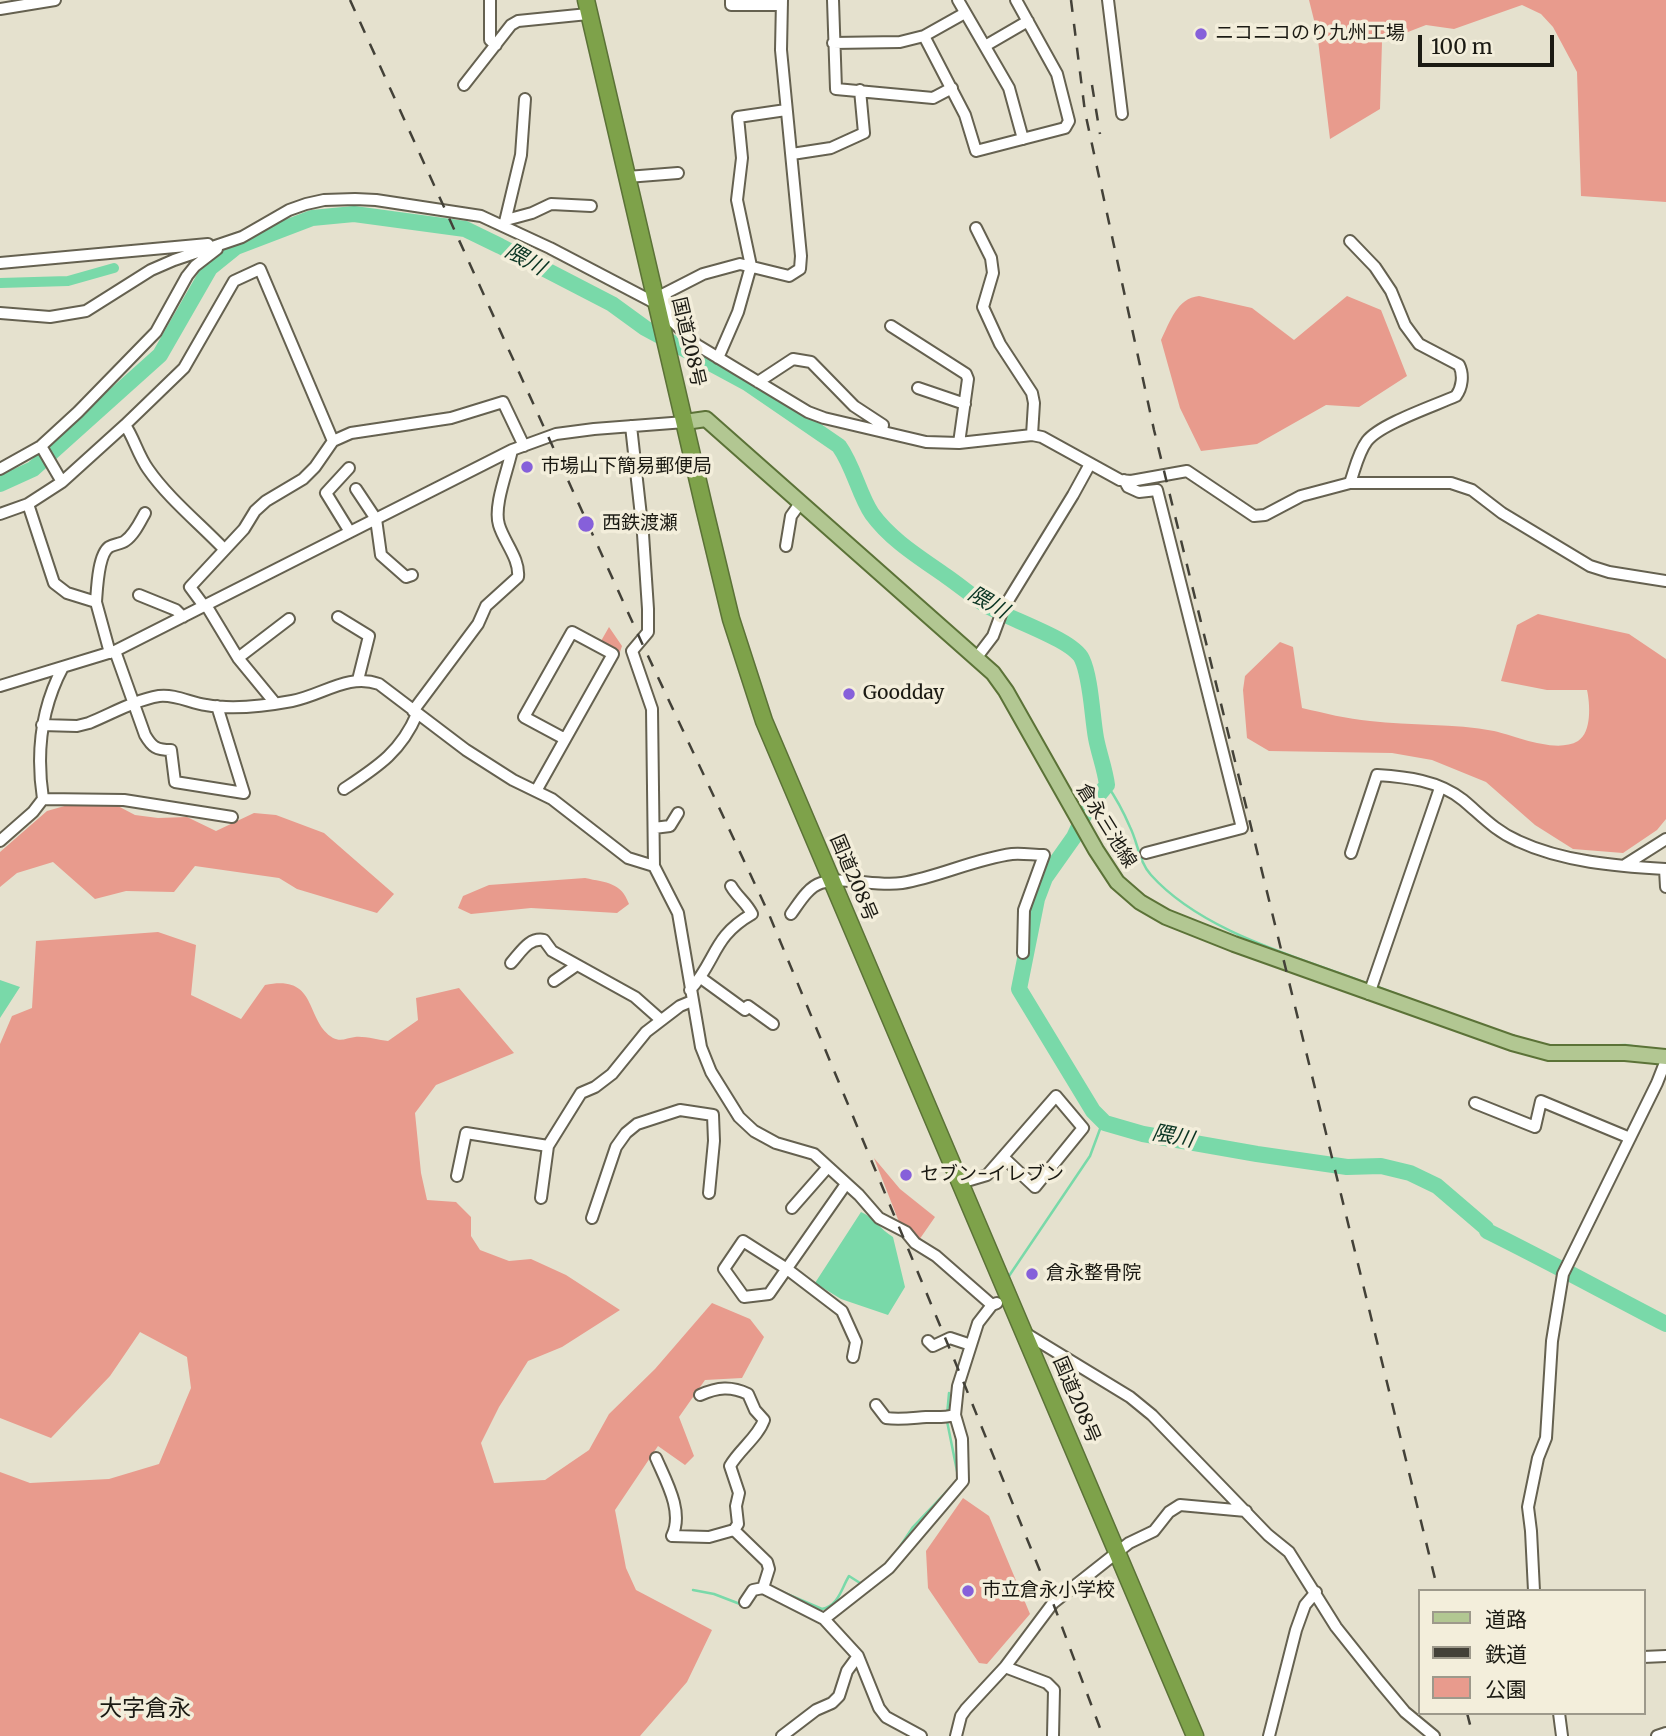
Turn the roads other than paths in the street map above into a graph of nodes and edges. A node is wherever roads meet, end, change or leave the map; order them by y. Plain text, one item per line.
1 (55, 0) edge
2 (490, 0) edge
3 (731, 0) edge
4 (833, 0) edge
5 (958, 0) edge
6 (1016, 0) edge
7 (1108, 0) edge
8 (782, 3) edge
9 (587, 7) edge
10 (0, 9) edge
11 (965, 13) junction
12 (1028, 21) junction
13 (924, 36) junction
14 (833, 43) junction
15 (496, 45) junction
16 (985, 46) junction
17 (464, 85) dead end
18 (952, 88) junction
19 (860, 90) junction
20 (525, 99) dead end
21 (786, 110) junction
22 (1122, 114) dead end
23 (1023, 139) junction
24 (792, 154) junction
25 (678, 173) dead end
26 (627, 177) junction
27 (590, 206) dead end
28 (505, 223) junction
29 (976, 228) dead end
30 (1350, 240) dead end
31 (225, 243) junction
32 (0, 263) edge
33 (751, 266) junction
34 (659, 301) junction
35 (0, 313) edge
36 (891, 326) dead end
37 (718, 358) junction
38 (758, 382) junction
39 (918, 388) dead end
40 (965, 404) junction
41 (685, 422) junction
42 (125, 425) junction
43 (631, 426) junction
44 (882, 430) junction
45 (1032, 435) junction
46 (333, 441) junction
47 (959, 443) junction
48 (524, 446) junction
49 (43, 449) junction
50 (512, 450) junction
51 (1090, 464) junction
52 (349, 468) dead end
53 (0, 469) edge
54 (1124, 480) junction
55 (62, 482) junction
56 (1350, 483) junction
57 (356, 489) dead end
58 (801, 502) junction
59 (28, 504) junction
60 (145, 513) dead end
61 (0, 514) edge
62 (376, 519) junction
63 (350, 532) junction
64 (786, 546) dead end
65 (224, 549) junction
66 (412, 575) dead end
67 (1666, 581) edge
68 (139, 595) dead end
69 (96, 602) junction
70 (205, 605) junction
71 (183, 617) junction
72 (338, 617) dead end
73 (289, 619) dead end
74 (112, 652) junction
75 (977, 657) junction
76 (238, 658) junction
77 (63, 667) junction
78 (358, 680) junction
79 (0, 686) edge
80 (275, 703) junction
81 (135, 704) junction
82 (217, 706) junction
83 (415, 713) junction
84 (42, 725) junction
85 (565, 738) junction
86 (1440, 788) junction
87 (344, 789) dead end
88 (536, 791) junction
89 (43, 799) junction
90 (678, 813) dead end
91 (232, 817) dead end
92 (654, 828) junction
93 (1666, 839) edge
94 (0, 841) edge
95 (1350, 852) dead end
96 (1146, 853) dead end
97 (1625, 865) junction
98 (654, 866) junction
99 (832, 881) junction
100 (731, 886) dead end
101 (1666, 887) edge
102 (792, 914) dead end
103 (1023, 953) dead end
104 (511, 962) dead end
105 (577, 965) junction
106 (701, 978) junction
107 (554, 981) dead end
108 (1368, 994) junction
109 (691, 996) junction
110 (661, 1020) junction
111 (773, 1024) dead end
112 (1666, 1058) edge
113 (726, 1097) junction
114 (1475, 1103) dead end
115 (713, 1115) junction
116 (1630, 1138) junction
117 (548, 1146) junction
118 (1003, 1157) junction
119 (828, 1167) junction
120 (457, 1176) dead end
121 (960, 1183) junction
122 (846, 1184) junction
123 (709, 1193) dead end
124 (541, 1198) dead end
125 (792, 1208) dead end
126 (592, 1218) dead end
127 (786, 1269) junction
128 (1004, 1287) junction
129 (992, 1304) junction
130 (1025, 1333) junction
131 (928, 1341) dead end
132 (971, 1345) junction
133 (853, 1357) dead end
134 (700, 1395) dead end
135 (876, 1405) dead end
136 (955, 1415) junction
137 (656, 1458) dead end
138 (1246, 1511) junction
139 (734, 1530) junction
140 (1117, 1552) junction
141 (764, 1588) junction
142 (1534, 1589) edge
143 (1316, 1592) junction
144 (745, 1602) dead end
145 (824, 1619) junction
146 (858, 1656) junction
147 (1666, 1656) edge
148 (1645, 1657) edge
149 (1005, 1667) junction
150 (1559, 1715) edge
151 (1666, 1733) edge
152 (782, 1736) edge
153 (921, 1736) edge
154 (956, 1736) edge
155 (1054, 1736) edge
156 (1195, 1736) edge
157 (1269, 1736) edge
158 (1434, 1736) edge
159 (1562, 1736) edge
160 (1657, 1736) edge

1 - 10 street
2 - 15 street
3 - 8 street
4 - 14 street
5 - 11 street
6 - 12 street
7 - 22 street
8 - 21 street
9 - 15 street
9 - 26 highway, 国道208号
11 - 13 street
11 - 16 street
12 - 16 street
12 - 23 street
13 - 14 street
13 - 18 street
14 - 19 street
15 - 17 street
16 - 23 street
18 - 19 street
18 - 23 street
19 - 24 street
20 - 28 street
21 - 24 street
21 - 33 street
24 - 33 street
25 - 26 street
26 - 34 highway, 国道208号
27 - 28 street
28 - 31 street
28 - 34 street
29 - 45 street
30 - 56 street
31 - 32 street
31 - 35 street
31 - 49 street
33 - 34 street
33 - 37 street
34 - 37 street
34 - 41 highway, 国道208号
36 - 40 street
37 - 38 street
38 - 44 street
38 - 44 street
39 - 40 street
40 - 47 street
41 - 43 street
41 - 58 main road, 倉永三池線
41 - 99 highway, 国道208号
42 - 46 street
42 - 55 street
42 - 65 street
43 - 48 street
43 - 92 street
44 - 47 street
45 - 47 street
45 - 51 street
46 - 48 street
46 - 65 street
48 - 50 street
49 - 53 street
49 - 55 street
50 - 62 street
50 - 83 street
51 - 54 street
51 - 75 street
52 - 63 street
54 - 56 street
54 - 96 street
55 - 59 street
56 - 67 street
57 - 62 street
58 - 64 street
58 - 75 main road, 倉永三池線
59 - 61 street
59 - 69 street
60 - 69 street
62 - 63 street
62 - 66 street
63 - 70 street
65 - 70 street
68 - 71 street
69 - 74 street
70 - 71 street
70 - 76 street
71 - 74 street
72 - 78 street
73 - 76 street
74 - 77 street
74 - 81 street
75 - 108 main road, 倉永三池線
76 - 80 street
77 - 79 street
77 - 84 street
78 - 80 street
78 - 83 street
80 - 82 street
81 - 82 street
81 - 82 street
81 - 84 street
83 - 87 street
83 - 88 street
84 - 89 street
85 - 85 street
85 - 88 street
86 - 95 street
86 - 97 street
86 - 108 street
88 - 98 street
89 - 91 street
89 - 94 street
90 - 92 street
92 - 98 street
93 - 97 street
97 - 101 street
98 - 109 street
99 - 102 street
99 - 103 street
99 - 121 highway, 国道208号
100 - 106 street
104 - 105 street
105 - 107 street
105 - 110 street
106 - 109 street
106 - 111 street
108 - 112 main road, 倉永三池線
109 - 110 street
109 - 113 street
110 - 117 street
112 - 116 street
113 - 115 street
113 - 119 street
114 - 116 street
115 - 123 street
115 - 126 street
116 - 142 street
117 - 120 street
117 - 124 street
118 - 118 street
118 - 121 street
119 - 122 street
119 - 125 street
121 - 128 highway, 国道208号
122 - 127 street
122 - 129 street
127 - 127 street
127 - 133 street
128 - 129 street
128 - 130 highway, 国道208号
129 - 132 street
130 - 138 street
130 - 140 highway, 国道208号
131 - 132 street
132 - 136 street
134 - 139 street
135 - 136 street
136 - 145 street
137 - 139 street
138 - 140 street
138 - 143 street
139 - 141 street
140 - 149 street
140 - 156 highway, 国道208号
141 - 144 street
141 - 145 street
143 - 157 street
143 - 158 street
145 - 146 street
146 - 152 street
146 - 153 street
147 - 148 street
149 - 154 street
149 - 155 street
150 - 159 street
151 - 160 street

